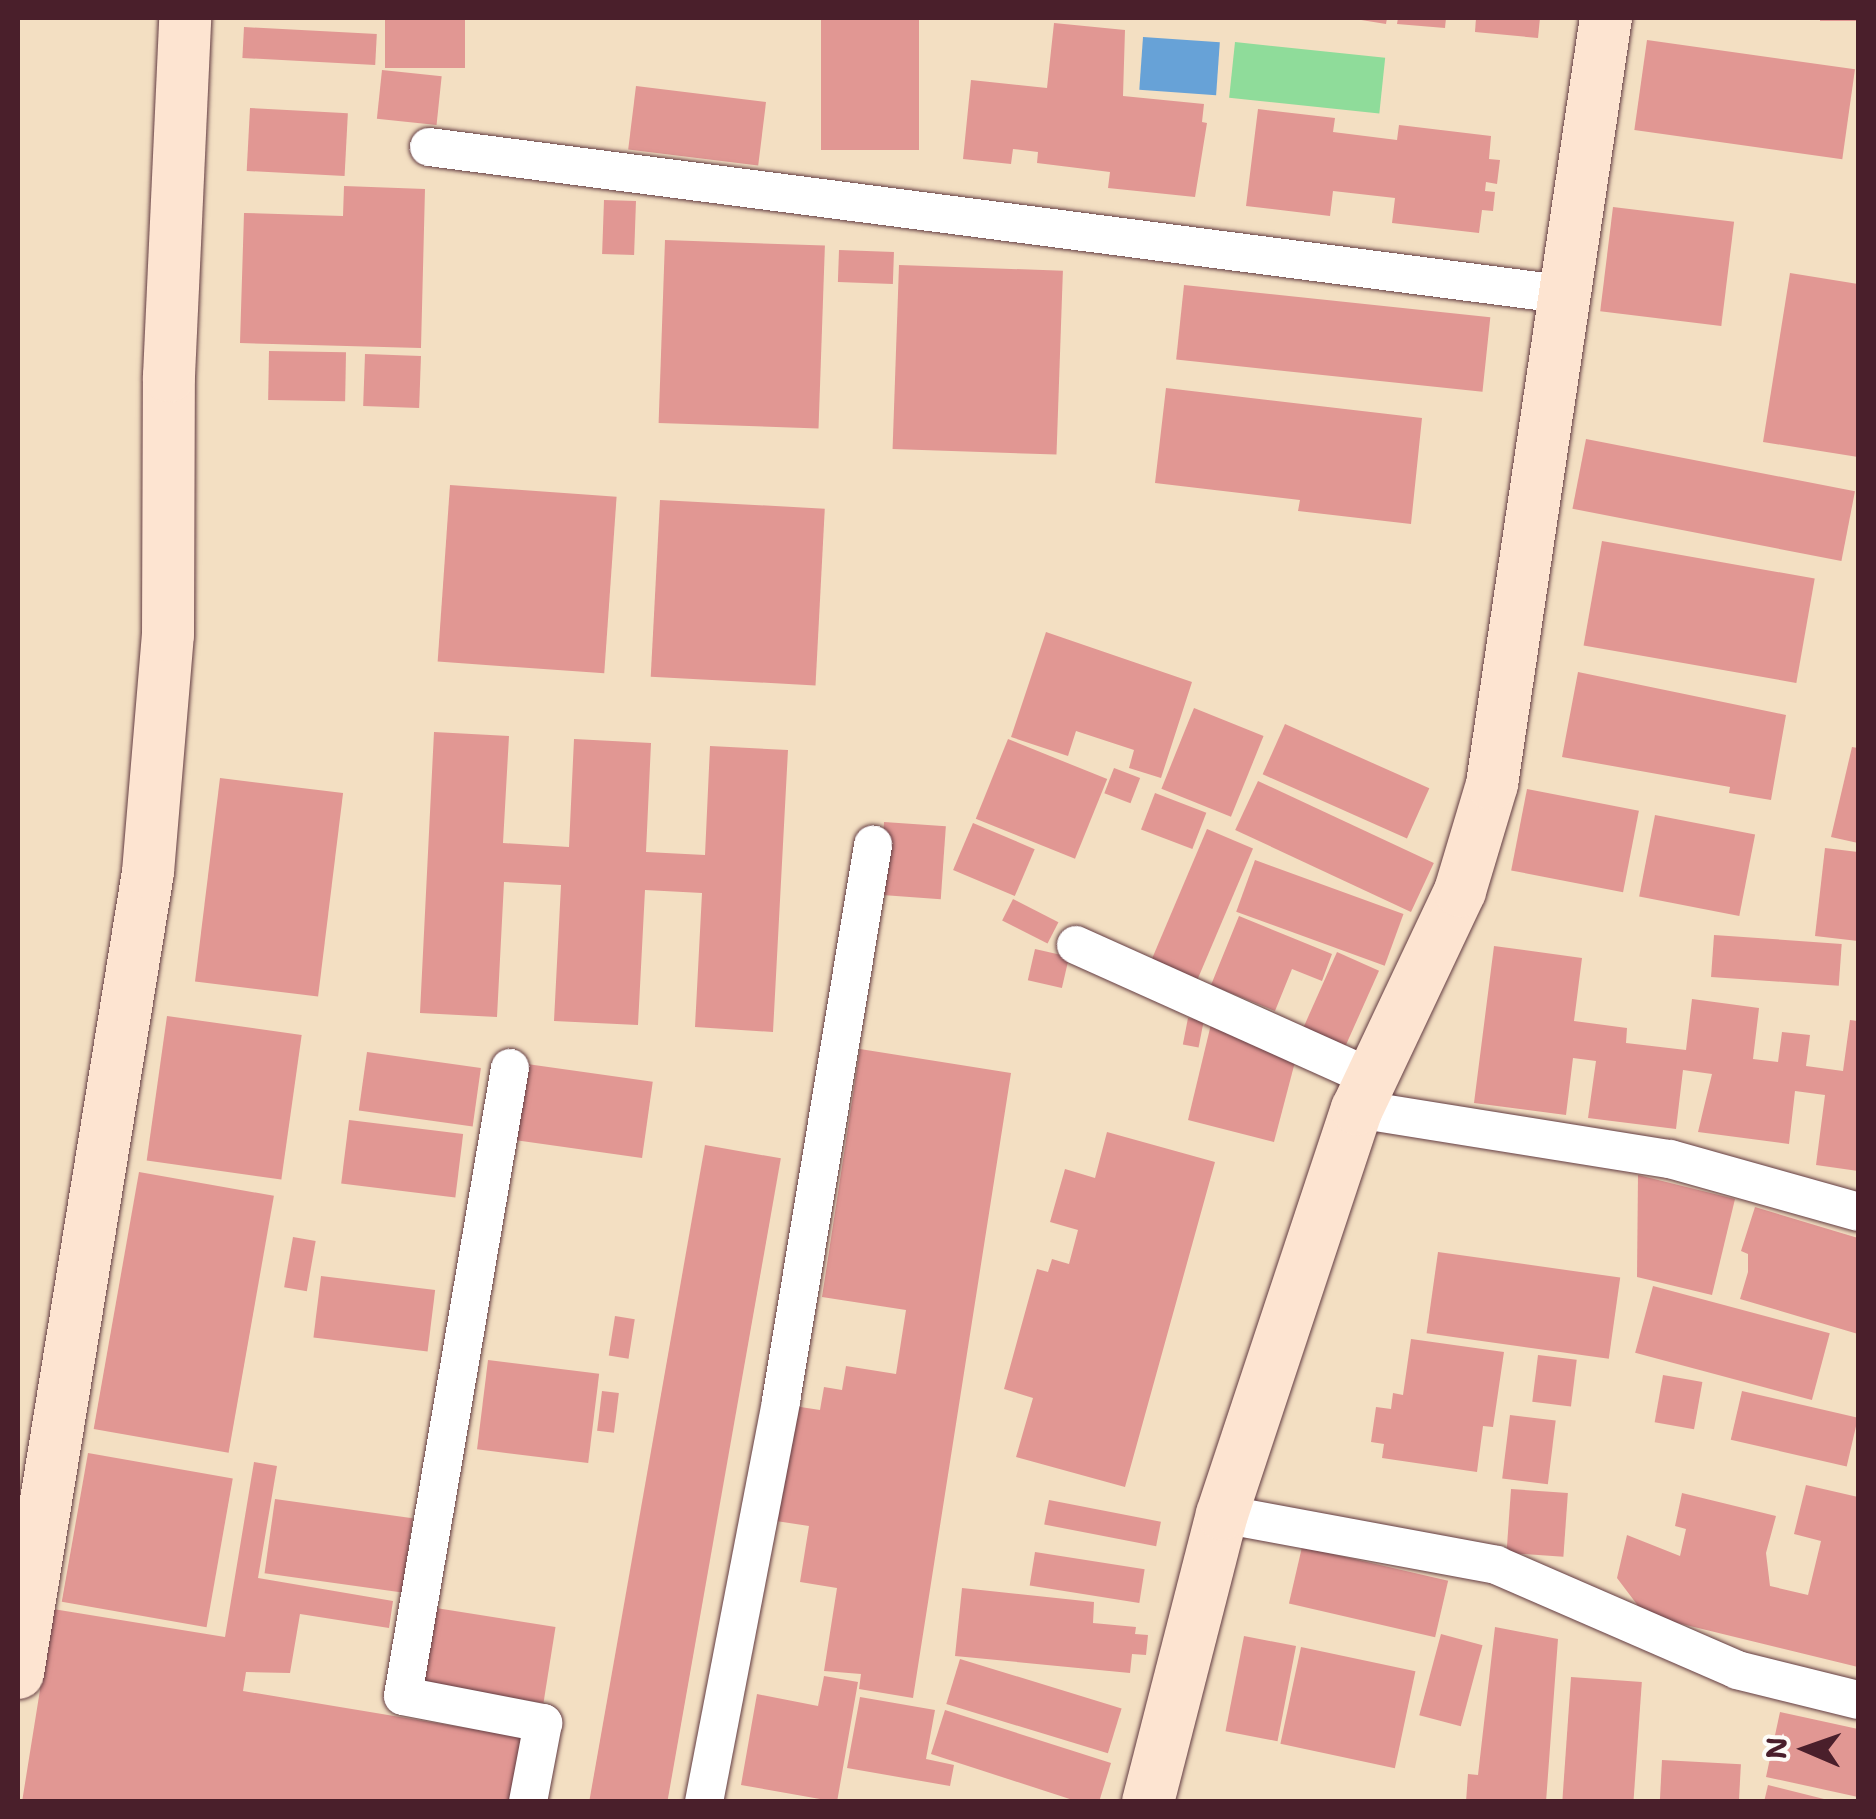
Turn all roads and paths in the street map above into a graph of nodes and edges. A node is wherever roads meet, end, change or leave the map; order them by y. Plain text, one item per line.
1 (185, 18) edge
2 (1606, 18) edge
3 (429, 147) dead end
4 (1561, 294) junction
5 (873, 845) dead end
6 (1076, 945) dead end
7 (510, 1068) dead end
8 (1365, 1094) junction
9 (1858, 1212) edge
10 (1222, 1514) junction
11 (18, 1673) edge
12 (1858, 1700) edge
13 (528, 1802) edge
14 (704, 1802) edge
15 (1148, 1802) edge

1 - 11 street
2 - 4 street
3 - 4 street
4 - 8 street
5 - 14 street
6 - 8 street
7 - 13 street
8 - 9 street
8 - 10 street
10 - 12 street
10 - 15 street

